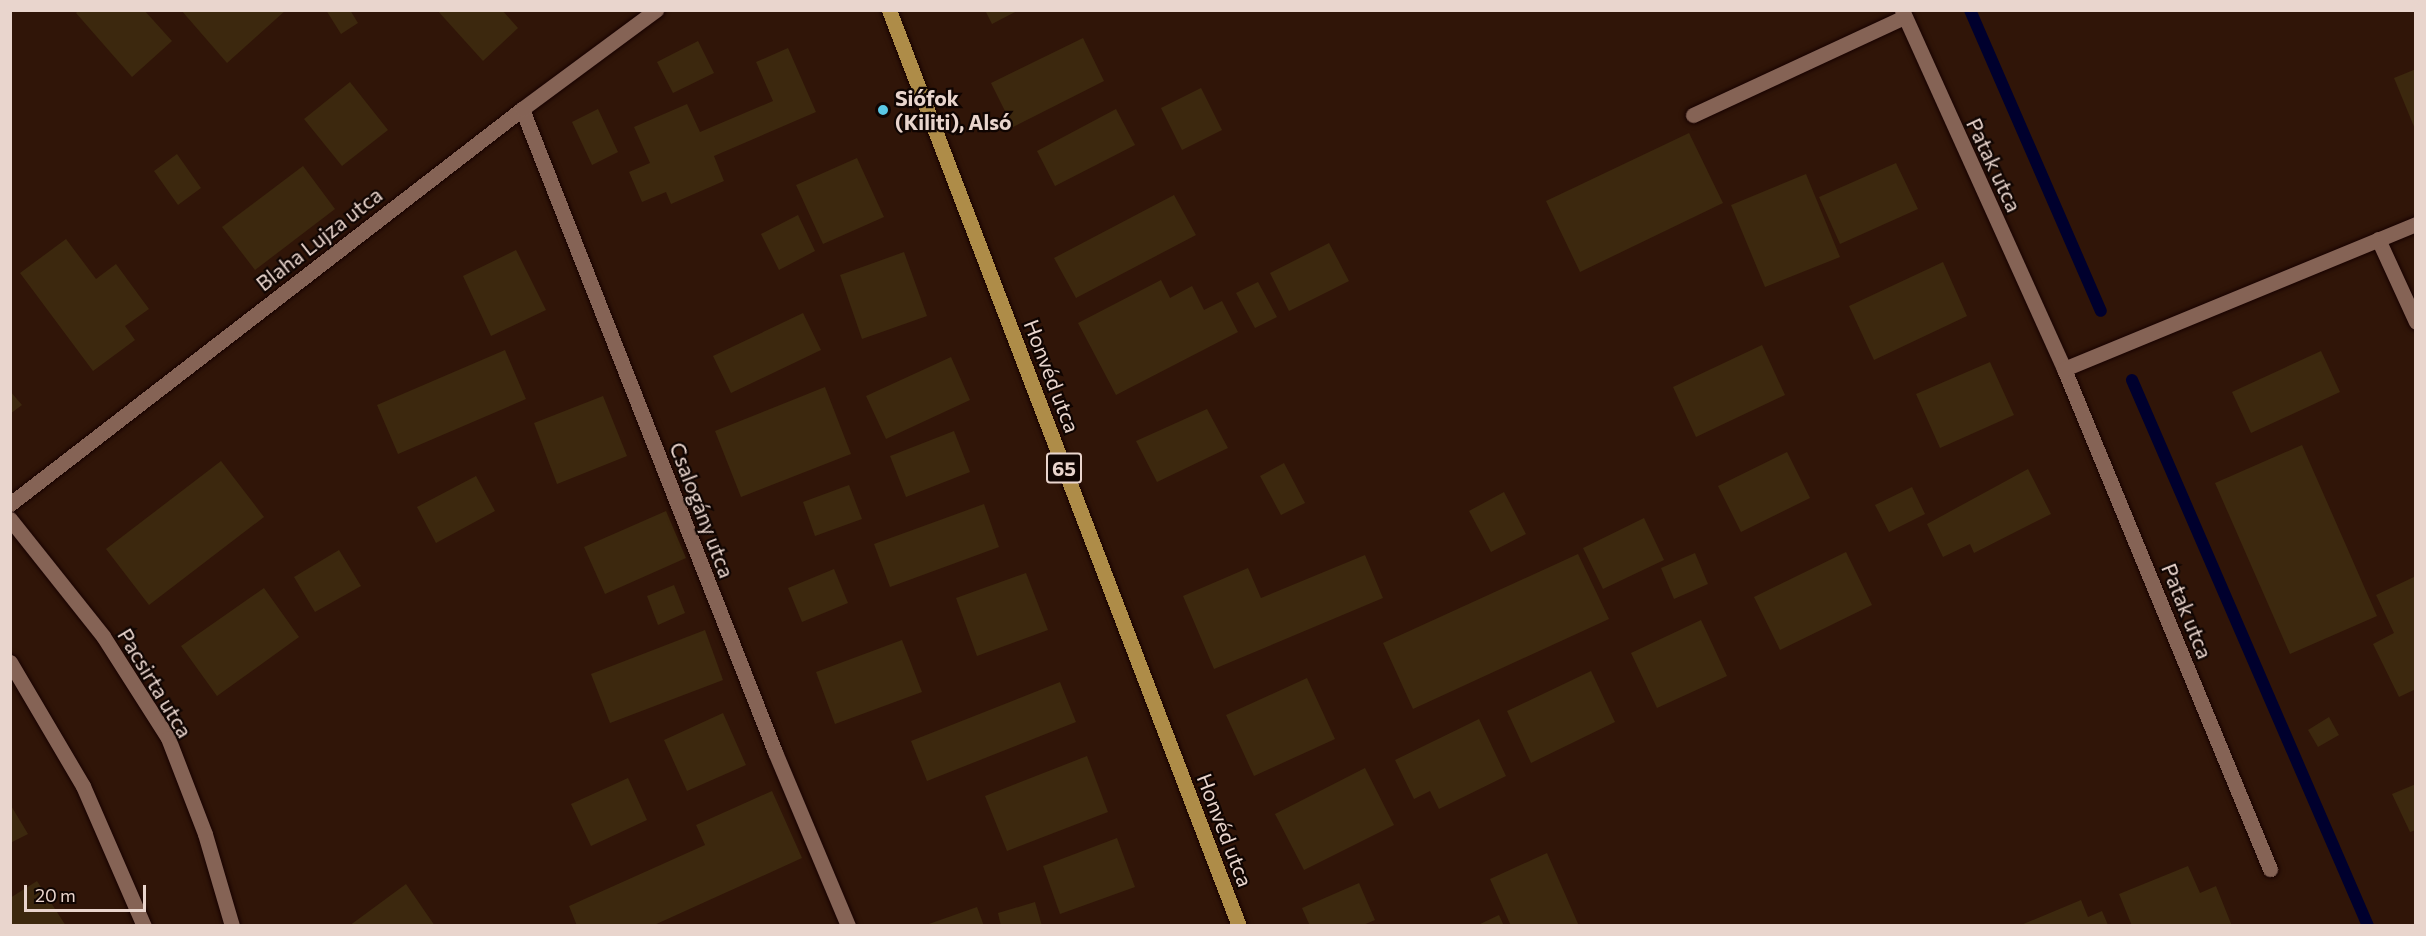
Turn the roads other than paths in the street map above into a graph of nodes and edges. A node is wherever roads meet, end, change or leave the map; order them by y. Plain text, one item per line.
1 (656, 10) edge
2 (890, 10) edge
3 (1903, 14) edge
4 (522, 109) junction
5 (1693, 115) dead end
6 (2415, 224) edge
7 (2378, 239) junction
8 (2415, 322) edge
9 (2064, 369) junction
10 (10, 504) edge
11 (10, 519) edge
12 (10, 662) edge
13 (2270, 869) dead end
14 (144, 926) edge
15 (232, 926) edge
16 (848, 926) edge
17 (1239, 926) edge

1 - 4 street, Blaha Lujza utca
2 - 17 main road, Honvéd utca / 65
3 - 5 street
3 - 9 street, Patak utca
4 - 10 street, Blaha Lujza utca
4 - 16 street, Csalogány utca
6 - 7 street
7 - 8 street
7 - 9 street
9 - 13 street, Patak utca
11 - 15 street, Pacsirta utca
12 - 14 street

